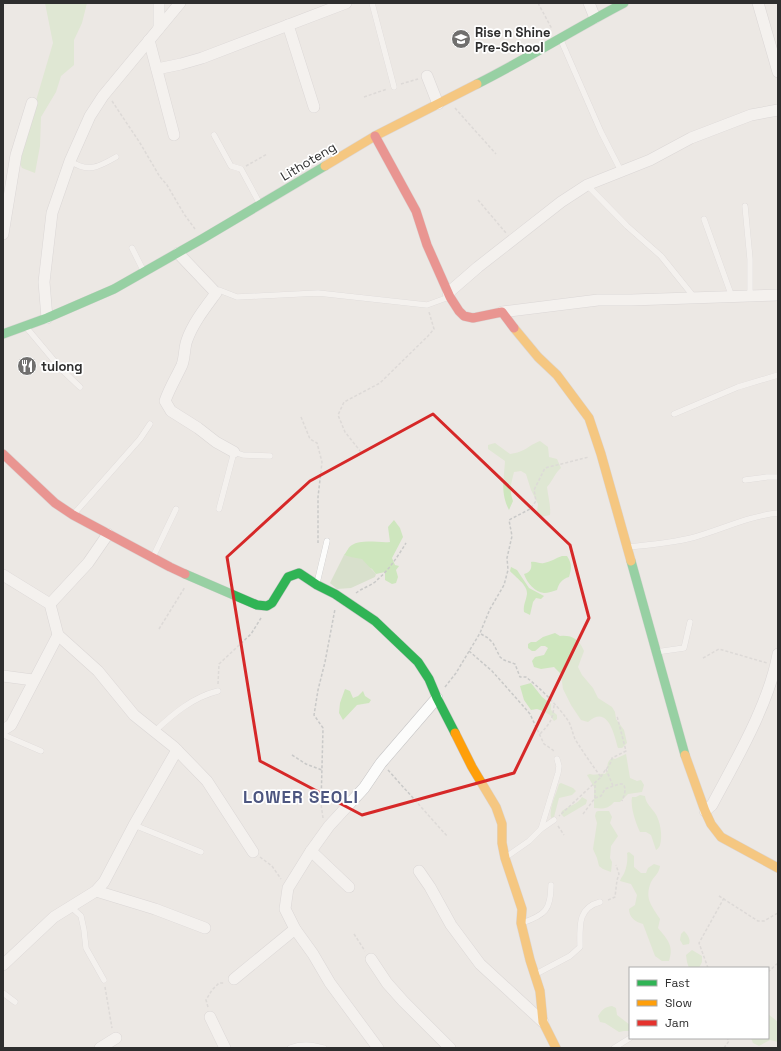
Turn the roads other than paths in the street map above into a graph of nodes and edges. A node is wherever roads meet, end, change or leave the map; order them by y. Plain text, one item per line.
1 (159, 3) edge
2 (180, 3) edge
3 (346, 3) edge
4 (372, 3) edge
5 (588, 3) edge
6 (624, 3) edge
7 (758, 3) edge
8 (595, 18) junction
9 (288, 25) junction
10 (159, 28) junction
11 (559, 39) junction
12 (149, 40) junction
13 (157, 68) junction
14 (778, 72) edge
15 (427, 76) dead end
16 (394, 86) dead end
17 (443, 102) junction
18 (32, 103) dead end
19 (314, 107) dead end
20 (778, 110) edge
21 (174, 135) dead end
22 (214, 135) dead end
23 (375, 136) junction
24 (116, 157) dead end
25 (70, 161) junction
26 (621, 171) junction
27 (587, 185) junction
28 (261, 204) junction
29 (745, 206) dead end
30 (704, 219) dead end
31 (3, 234) edge
32 (132, 248) dead end
33 (178, 253) junction
34 (144, 272) junction
35 (216, 293) junction
36 (449, 295) junction
37 (778, 295) edge
38 (750, 296) junction
39 (732, 297) junction
40 (695, 298) junction
41 (502, 312) junction
42 (48, 318) junction
43 (26, 327) junction
44 (3, 334) edge
45 (778, 375) edge
46 (80, 386) dead end
47 (674, 414) dead end
48 (150, 424) dead end
49 (234, 452) junction
50 (3, 454) edge
51 (270, 456) dead end
52 (778, 477) edge
53 (745, 480) dead end
54 (176, 509) dead end
55 (219, 509) dead end
56 (778, 513) edge
57 (73, 514) junction
58 (108, 534) junction
59 (327, 541) dead end
60 (627, 547) junction
61 (152, 557) junction
62 (3, 574) edge
63 (317, 585) junction
64 (50, 604) junction
65 (690, 622) dead end
66 (58, 635) junction
67 (656, 652) junction
68 (778, 654) edge
69 (3, 676) edge
70 (33, 680) junction
71 (218, 691) road end
72 (437, 698) junction
73 (3, 730) edge
74 (155, 731) junction
75 (3, 734) edge
76 (177, 750) junction
77 (41, 751) dead end
78 (557, 759) road end
79 (705, 811) junction
80 (554, 820) road end
81 (134, 825) junction
82 (541, 829) junction
83 (311, 851) junction
84 (201, 852) dead end
85 (253, 852) road end
86 (505, 858) junction
87 (778, 868) edge
88 (419, 871) dead end
89 (551, 885) dead end
90 (349, 887) dead end
91 (96, 891) junction
92 (600, 902) road end
93 (70, 906) junction
94 (521, 923) junction
95 (204, 928) dead end
96 (295, 929) junction
97 (371, 959) road end
98 (3, 965) edge
99 (535, 974) junction
100 (234, 979) road end
101 (104, 980) road end
102 (3, 993) edge
103 (15, 1002) dead end
104 (210, 1016) road end
105 (543, 1022) junction
106 (116, 1038) road end
107 (629, 1039) edge
108 (100, 1048) edge
109 (225, 1048) edge
110 (290, 1048) edge
111 (324, 1048) edge
112 (378, 1048) edge
113 (450, 1048) edge
114 (556, 1048) edge
115 (614, 1048) edge

1 - 10 street
2 - 10 street
3 - 9 street
4 - 16 lane
5 - 8 street
6 - 8 street, Lithoteng
7 - 14 street
8 - 11 street, Lithoteng
9 - 13 street
9 - 19 street
10 - 12 street
11 - 17 street, Lithoteng
11 - 26 lane
12 - 13 street
12 - 25 street
13 - 21 street
15 - 17 street
17 - 23 street, Lithoteng
18 - 31 street
20 - 26 street
22 - 28 lane
23 - 28 street, Lithoteng
23 - 36 street
24 - 25 lane
25 - 42 street
26 - 27 street
27 - 36 street
27 - 40 lane
28 - 33 street, Lithoteng
29 - 38 lane
30 - 39 lane
32 - 34 lane
33 - 34 street, Lithoteng
33 - 35 street
34 - 42 street, Lithoteng
35 - 36 lane
35 - 49 street
36 - 41 street
37 - 38 street
38 - 39 street
39 - 40 street
40 - 41 street
41 - 60 street
42 - 43 street, Lithoteng
43 - 44 street, Lithoteng
43 - 46 lane
45 - 47 lane
48 - 57 lane
49 - 51 lane
49 - 55 lane
50 - 57 street
52 - 53 lane
54 - 61 lane
56 - 60 lane
57 - 58 street
58 - 61 street
58 - 64 street
59 - 63 lane
60 - 67 street
61 - 63 street
62 - 64 street
63 - 72 street
64 - 66 street
65 - 67 lane
66 - 70 street
66 - 74 street
67 - 79 street
68 - 79 street
69 - 70 street
70 - 73 street
71 - 74 lane
72 - 83 street
72 - 86 street
74 - 76 street
75 - 77 lane
76 - 81 street
76 - 85 street
78 - 82 lane
79 - 87 street
80 - 82 lane
81 - 84 lane
81 - 91 street
82 - 86 lane
83 - 90 street
83 - 96 street
86 - 94 street
88 - 105 street
89 - 94 lane
91 - 93 street
91 - 95 street
92 - 99 lane
93 - 98 street
93 - 101 lane
94 - 99 street
96 - 100 street
96 - 112 street
97 - 113 street
99 - 105 street
102 - 103 lane
104 - 109 street
105 - 114 street
106 - 108 street
107 - 115 lane
110 - 111 lane

